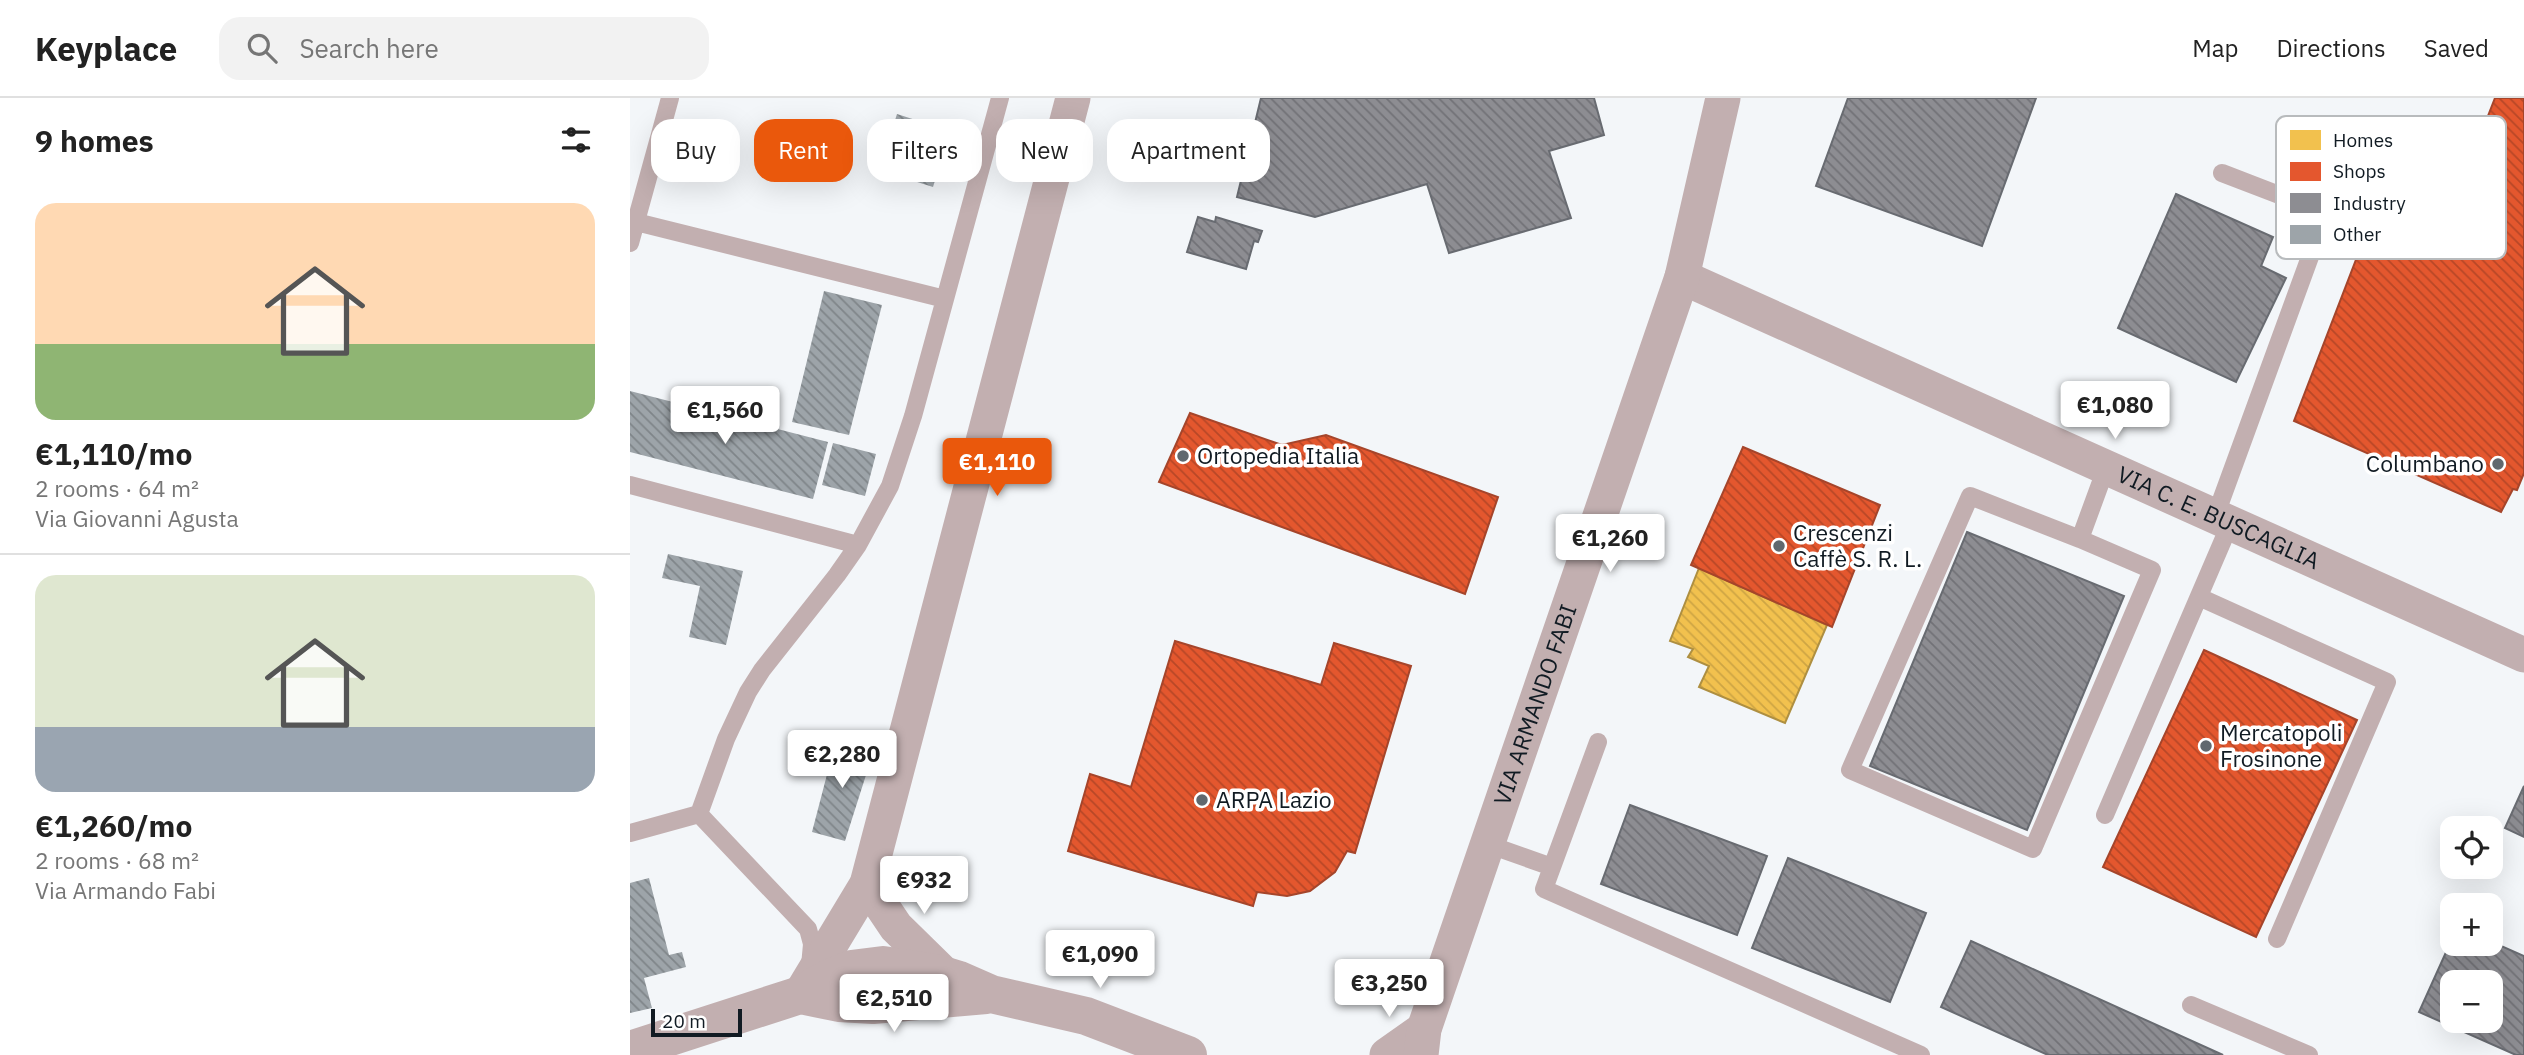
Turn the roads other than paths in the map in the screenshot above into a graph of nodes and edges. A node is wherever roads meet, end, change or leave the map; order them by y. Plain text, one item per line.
1 (670, 98) edge
2 (1000, 98) edge
3 (1073, 98) edge
4 (1723, 98) edge
5 (2222, 173) dead end
6 (2276, 194) edge
7 (636, 222) junction
8 (630, 243) edge
9 (2311, 259) edge
10 (1682, 278) junction
11 (945, 299) junction
12 (2106, 468) junction
13 (630, 485) edge
14 (2223, 520) junction
15 (2080, 539) junction
16 (858, 545) junction
17 (2199, 597) junction
18 (2524, 655) edge
19 (1598, 742) dead end
20 (699, 814) junction
21 (2105, 815) dead end
22 (630, 833) edge
23 (1487, 844) junction
24 (1552, 867) junction
25 (867, 884) junction
26 (2277, 939) dead end
27 (946, 976) junction
28 (800, 995) junction
29 (991, 995) junction
30 (2190, 1005) dead end
31 (1422, 1042) edge
32 (630, 1050) edge
33 (1188, 1055) edge
34 (1387, 1055) edge
35 (1921, 1055) edge
36 (2309, 1055) edge

1 - 7 lane
2 - 11 lane
3 - 25 street
4 - 10 street, VIA ARMANDO FABI
5 - 6 lane
7 - 8 lane
7 - 11 lane
9 - 14 lane
10 - 12 street, VIA C. E. BUSCAGLIA
10 - 23 street, VIA ARMANDO FABI
11 - 16 lane
12 - 14 street, VIA C. E. BUSCAGLIA
12 - 15 lane
13 - 16 lane
14 - 17 lane
14 - 18 street, VIA C. E. BUSCAGLIA
15 - 15 lane
16 - 20 lane
17 - 21 lane
17 - 26 lane
19 - 24 lane
20 - 22 lane
20 - 28 lane
23 - 24 lane
23 - 31 street, VIA ARMANDO FABI
24 - 35 lane
25 - 27 street
25 - 28 street
27 - 28 street
27 - 29 street
28 - 29 street
28 - 32 street
29 - 33 street
30 - 36 lane
31 - 34 street, VIA ARMANDO FABI

